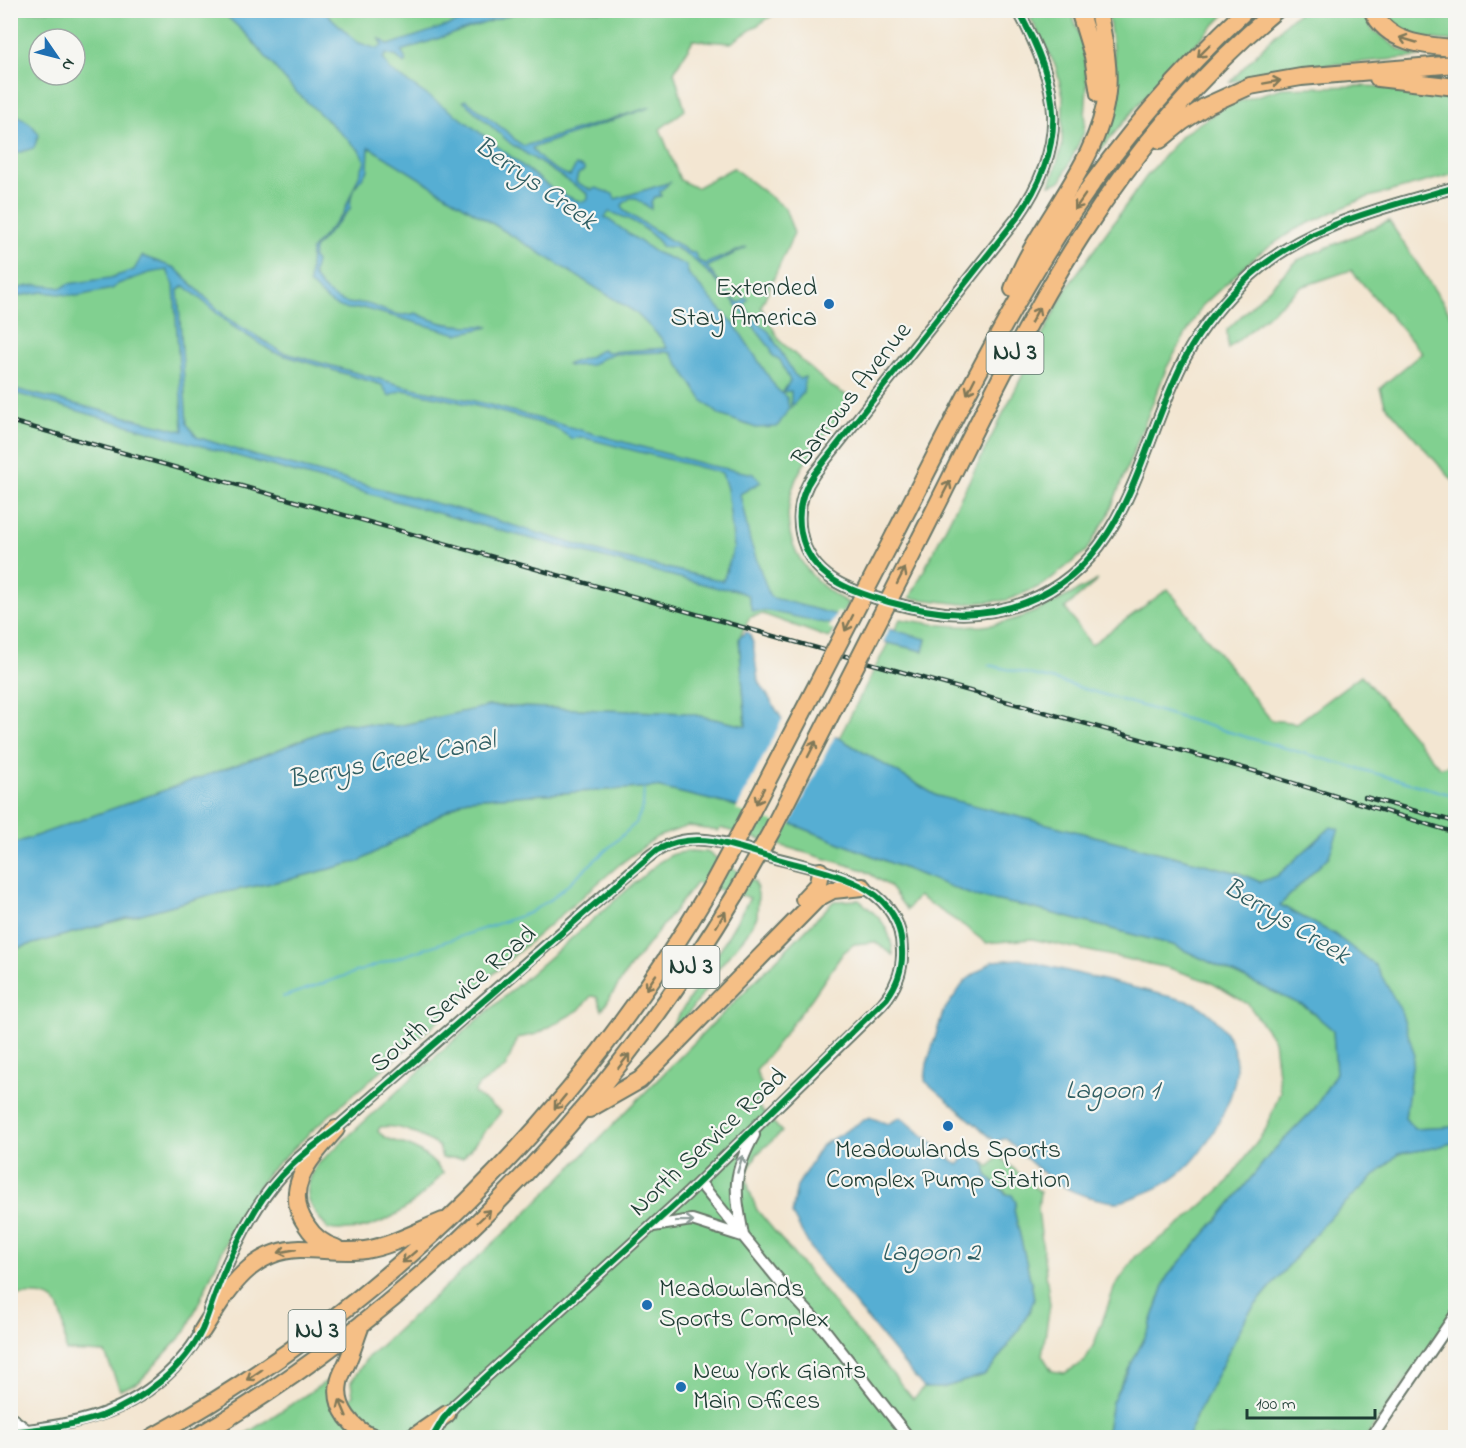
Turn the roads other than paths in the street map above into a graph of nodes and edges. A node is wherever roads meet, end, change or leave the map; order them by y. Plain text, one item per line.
1 (1017, 10) edge
2 (1079, 10) edge
3 (1098, 10) edge
4 (1245, 10) edge
5 (1276, 10) edge
6 (1372, 10) edge
7 (1455, 48) edge
8 (1455, 64) edge
9 (1314, 76) junction
10 (1455, 87) edge
11 (1094, 141) junction
12 (1124, 173) junction
13 (1455, 187) edge
14 (998, 334) junction
15 (820, 871) junction
16 (863, 887) junction
17 (668, 1052) junction
18 (578, 1116) junction
19 (760, 1124) junction
20 (336, 1130) junction
21 (700, 1183) junction
22 (452, 1217) junction
23 (651, 1226) junction
24 (743, 1236) junction
25 (345, 1250) junction
26 (1455, 1314) edge
27 (362, 1324) junction
28 (201, 1331) junction
29 (235, 1413) junction
30 (447, 1414) junction
31 (10, 1417) edge
32 (170, 1427) junction
33 (27, 1430) junction
34 (10, 1432) edge
35 (360, 1433) edge
36 (137, 1437) edge
37 (151, 1437) edge
38 (195, 1437) edge
39 (204, 1437) edge
40 (375, 1437) edge
41 (412, 1437) edge
42 (432, 1437) edge
43 (909, 1437) edge
44 (1371, 1437) edge

1 - 13 street, Barrows Avenue
2 - 11 highway
3 - 11 highway
4 -> 14 highway, NJ 3
5 - 12 highway, NJ 3
7 -> 6 highway
8 - 9 highway
9 - 10 highway
12 -> 9 highway
11 - 14 highway
18 -> 12 highway, NJ 3, bridge
14 -> 22 highway, NJ 3, bridge
15 - 16 street, North Service Road
15 - 17 highway
15 - 20 street, South Service Road
16 - 17 highway
16 - 19 street, North Service Road
17 - 18 highway
27 -> 18 highway, NJ 3
19 - 21 street, North Service Road
24 -> 19 street
20 - 25 highway
20 - 28 street, South Service Road
21 - 23 street, North Service Road
21 - 24 street
22 - 25 highway
22 -> 32 highway, NJ 3
23 -> 24 street
23 - 30 street, North Service Road
24 - 43 street
25 -> 28 highway
26 - 44 street
27 - 29 highway, NJ 3
35 -> 27 highway
28 - 33 street, South Service Road
29 - 38 highway, NJ 3
29 - 39 highway
30 - 41 highway
30 - 42 street, North Service Road
31 - 33 street
32 - 36 highway
32 - 37 highway, NJ 3
33 - 34 street, South Service Road
35 - 40 highway

